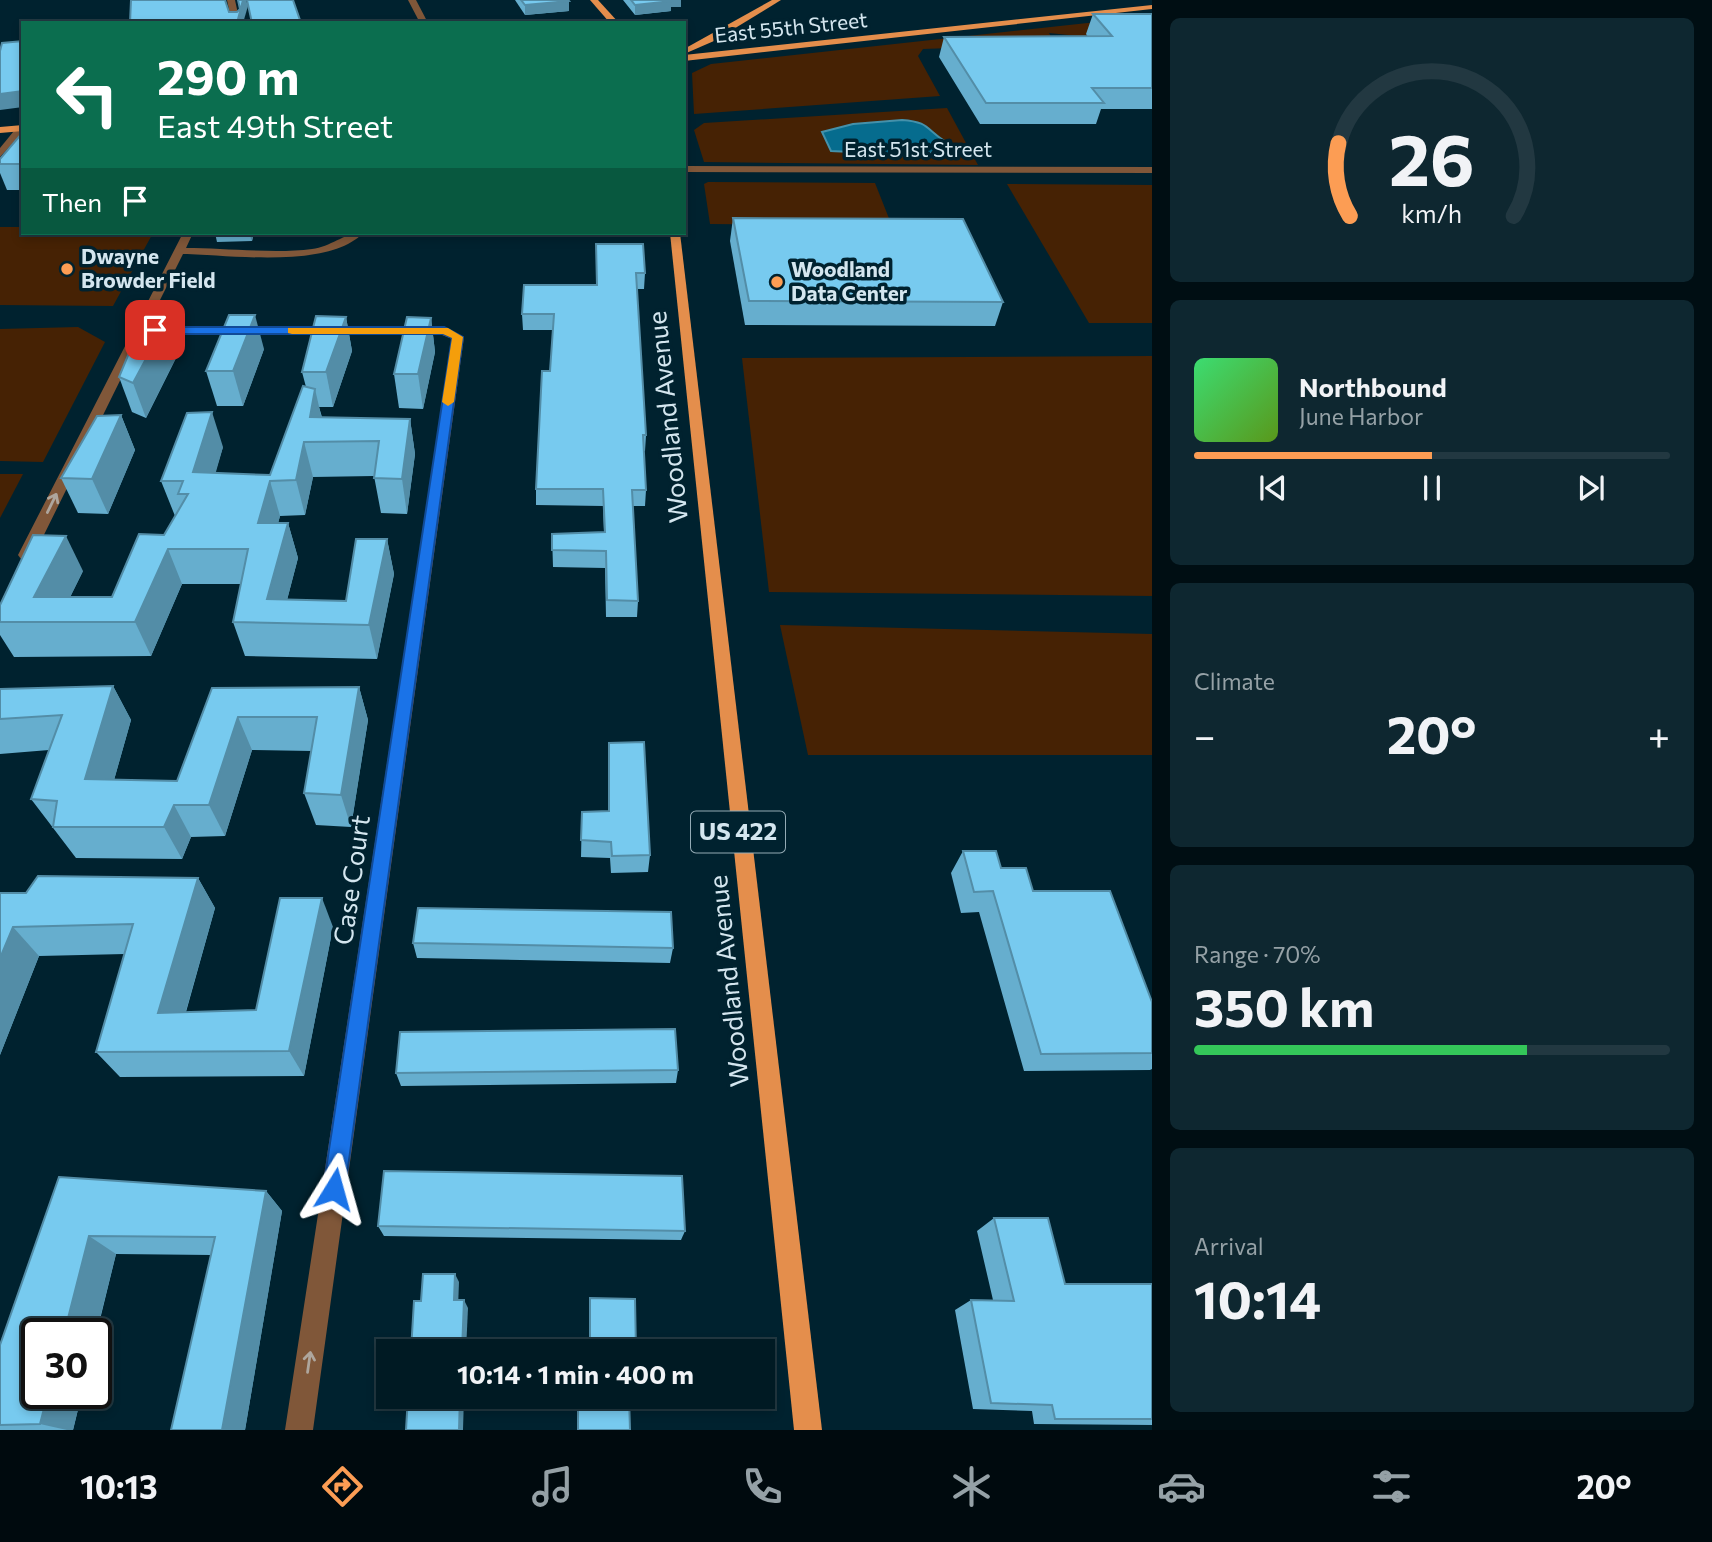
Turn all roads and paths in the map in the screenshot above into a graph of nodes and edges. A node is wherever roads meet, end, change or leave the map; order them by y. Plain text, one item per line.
1 (231, 0) edge
2 (412, 0) edge
3 (594, 0) edge
4 (777, 0) edge
5 (1152, 7) edge
6 (236, 21) edge
7 (423, 21) edge
8 (613, 21) edge
9 (686, 50) edge
10 (686, 58) edge
11 (21, 128) edge
12 (21, 129) edge
13 (0, 130) edge
14 (0, 154) edge
15 (686, 169) edge
16 (1152, 170) edge
17 (187, 235) edge
18 (355, 235) edge
19 (675, 235) edge
20 (179, 251) junction
21 (138, 330) junction
22 (18, 572) edge
23 (299, 1430) edge
24 (808, 1430) edge

1 - 6 street
2 - 7 street
3 - 8 main road
4 - 9 main road
5 - 10 main road, East 55th Street
11 - 13 main road
12 - 14 street
15 - 16 street, East 51st Street
17 - 20 street
18 - 20 street
19 - 24 main road, Woodland Avenue / US 422
20 - 21 street
22 -> 21 street
23 -> 21 street, Case Court

